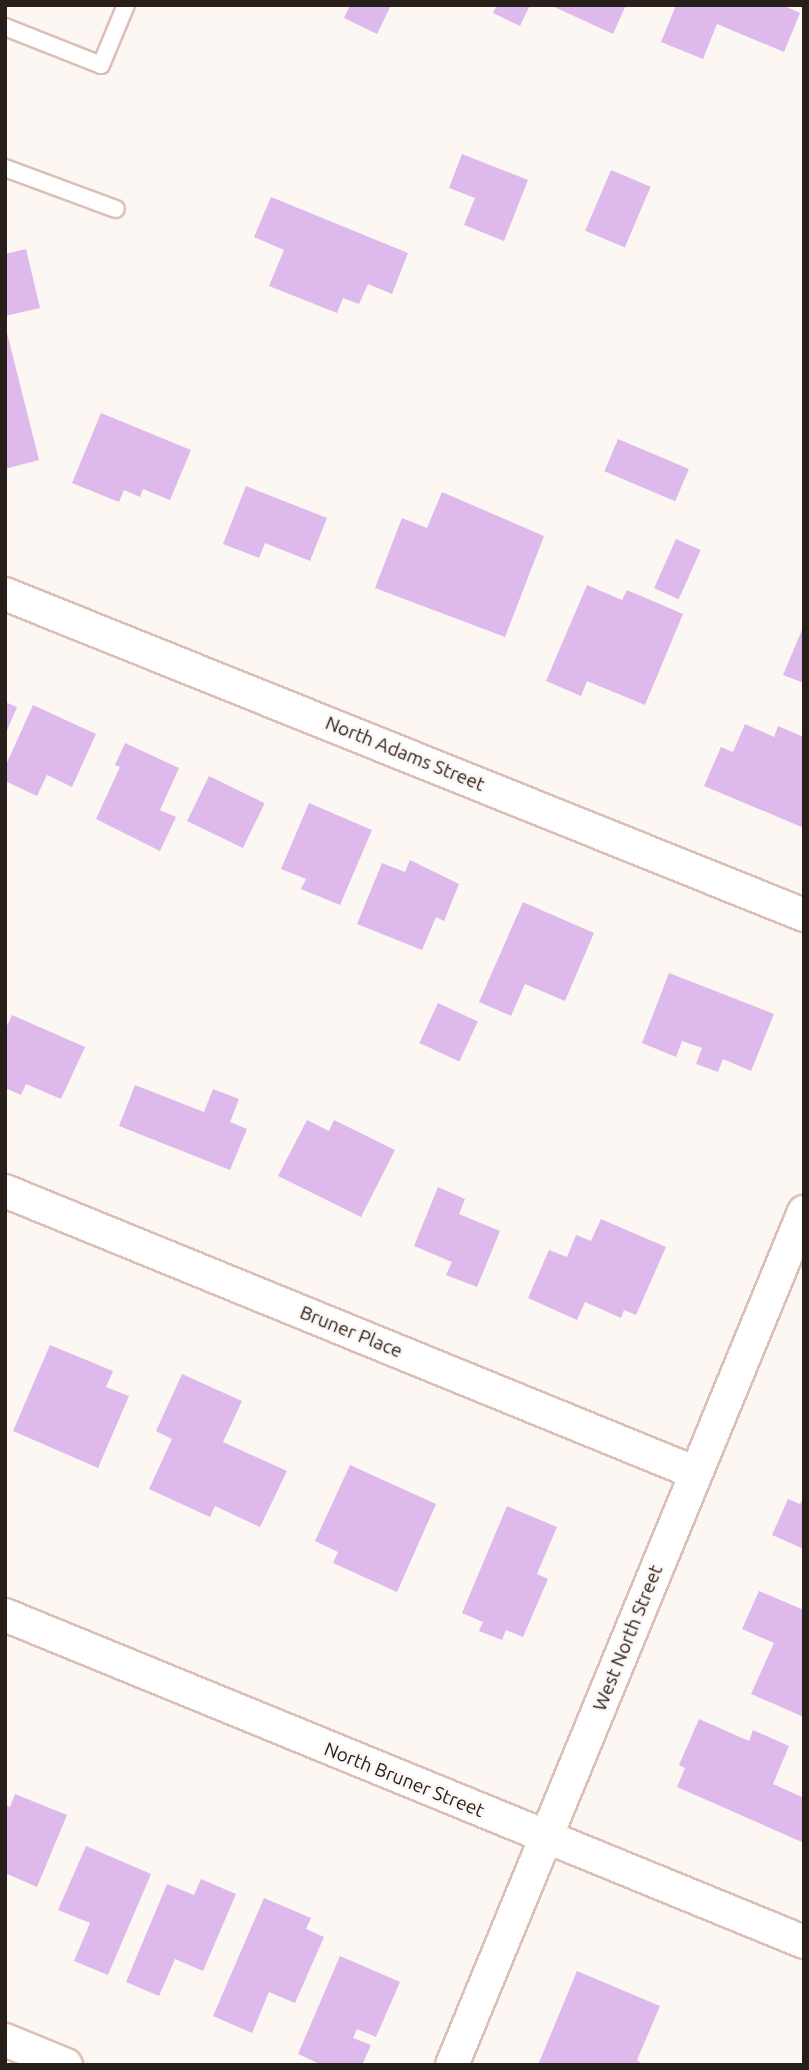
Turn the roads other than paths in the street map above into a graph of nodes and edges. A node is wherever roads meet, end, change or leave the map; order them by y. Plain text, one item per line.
1 (126, 5) edge
2 (5, 27) edge
3 (5, 168) edge
4 (116, 209) dead end
5 (5, 594) edge
6 (804, 915) edge
7 (5, 1191) edge
8 (804, 1212) edge
9 (696, 1473) junction
10 (5, 1615) edge
11 (546, 1839) junction
12 (804, 1942) edge
13 (5, 2040) edge
14 (66, 2065) edge
15 (452, 2065) edge

1 - 2 lane
3 - 4 lane
5 - 6 street, North Adams Street
7 - 9 street, Bruner Place
8 - 9 street, West North Street
9 - 11 street, West North Street
10 - 11 street, North Bruner Street
11 - 12 street, North Bruner Street
11 - 15 street, West North Street
13 - 14 street

